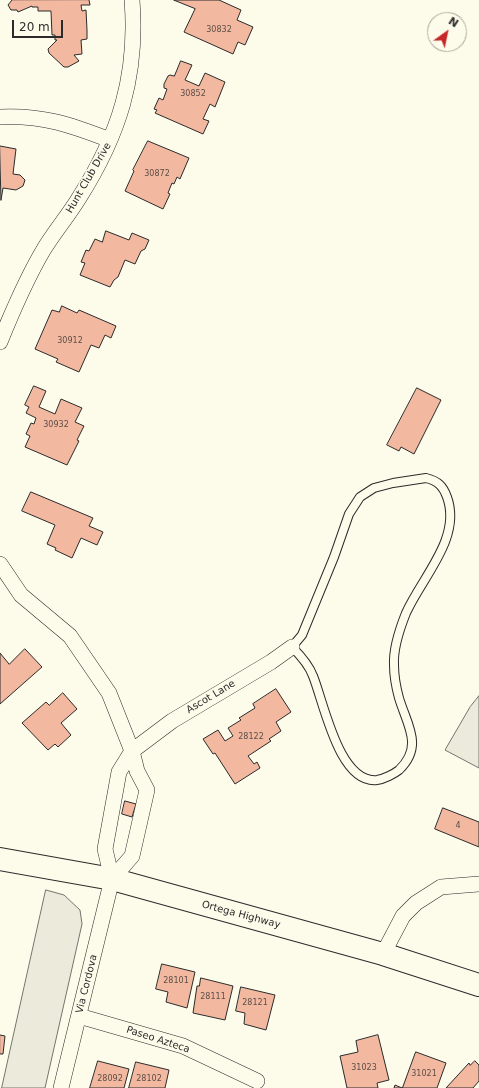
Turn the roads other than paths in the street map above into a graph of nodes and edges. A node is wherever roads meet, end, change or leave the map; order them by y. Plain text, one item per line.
1 (132, 0) edge
2 (0, 117) edge
3 (110, 140) junction
4 (0, 342) edge
5 (0, 564) edge
6 (292, 646) junction
7 (132, 751) junction
8 (0, 859) edge
9 (112, 879) junction
10 (479, 884) edge
11 (383, 954) junction
12 (479, 986) edge
13 (79, 1016) junction
14 (257, 1081) dead end
15 (61, 1088) edge

1 - 3 street, Hunt Club Drive
2 - 3 street
3 - 4 street, Hunt Club Drive
5 - 7 street
6 - 6 lane
6 - 7 street, Ascot Lane
7 - 9 street
7 - 9 street
8 - 9 main road, Ortega Highway
9 - 11 main road, Ortega Highway
9 - 13 street, Via Cordova
10 - 11 street
11 - 12 main road, Ortega Highway
13 - 14 street, Paseo Azteca
13 - 15 street, Via Cordova

